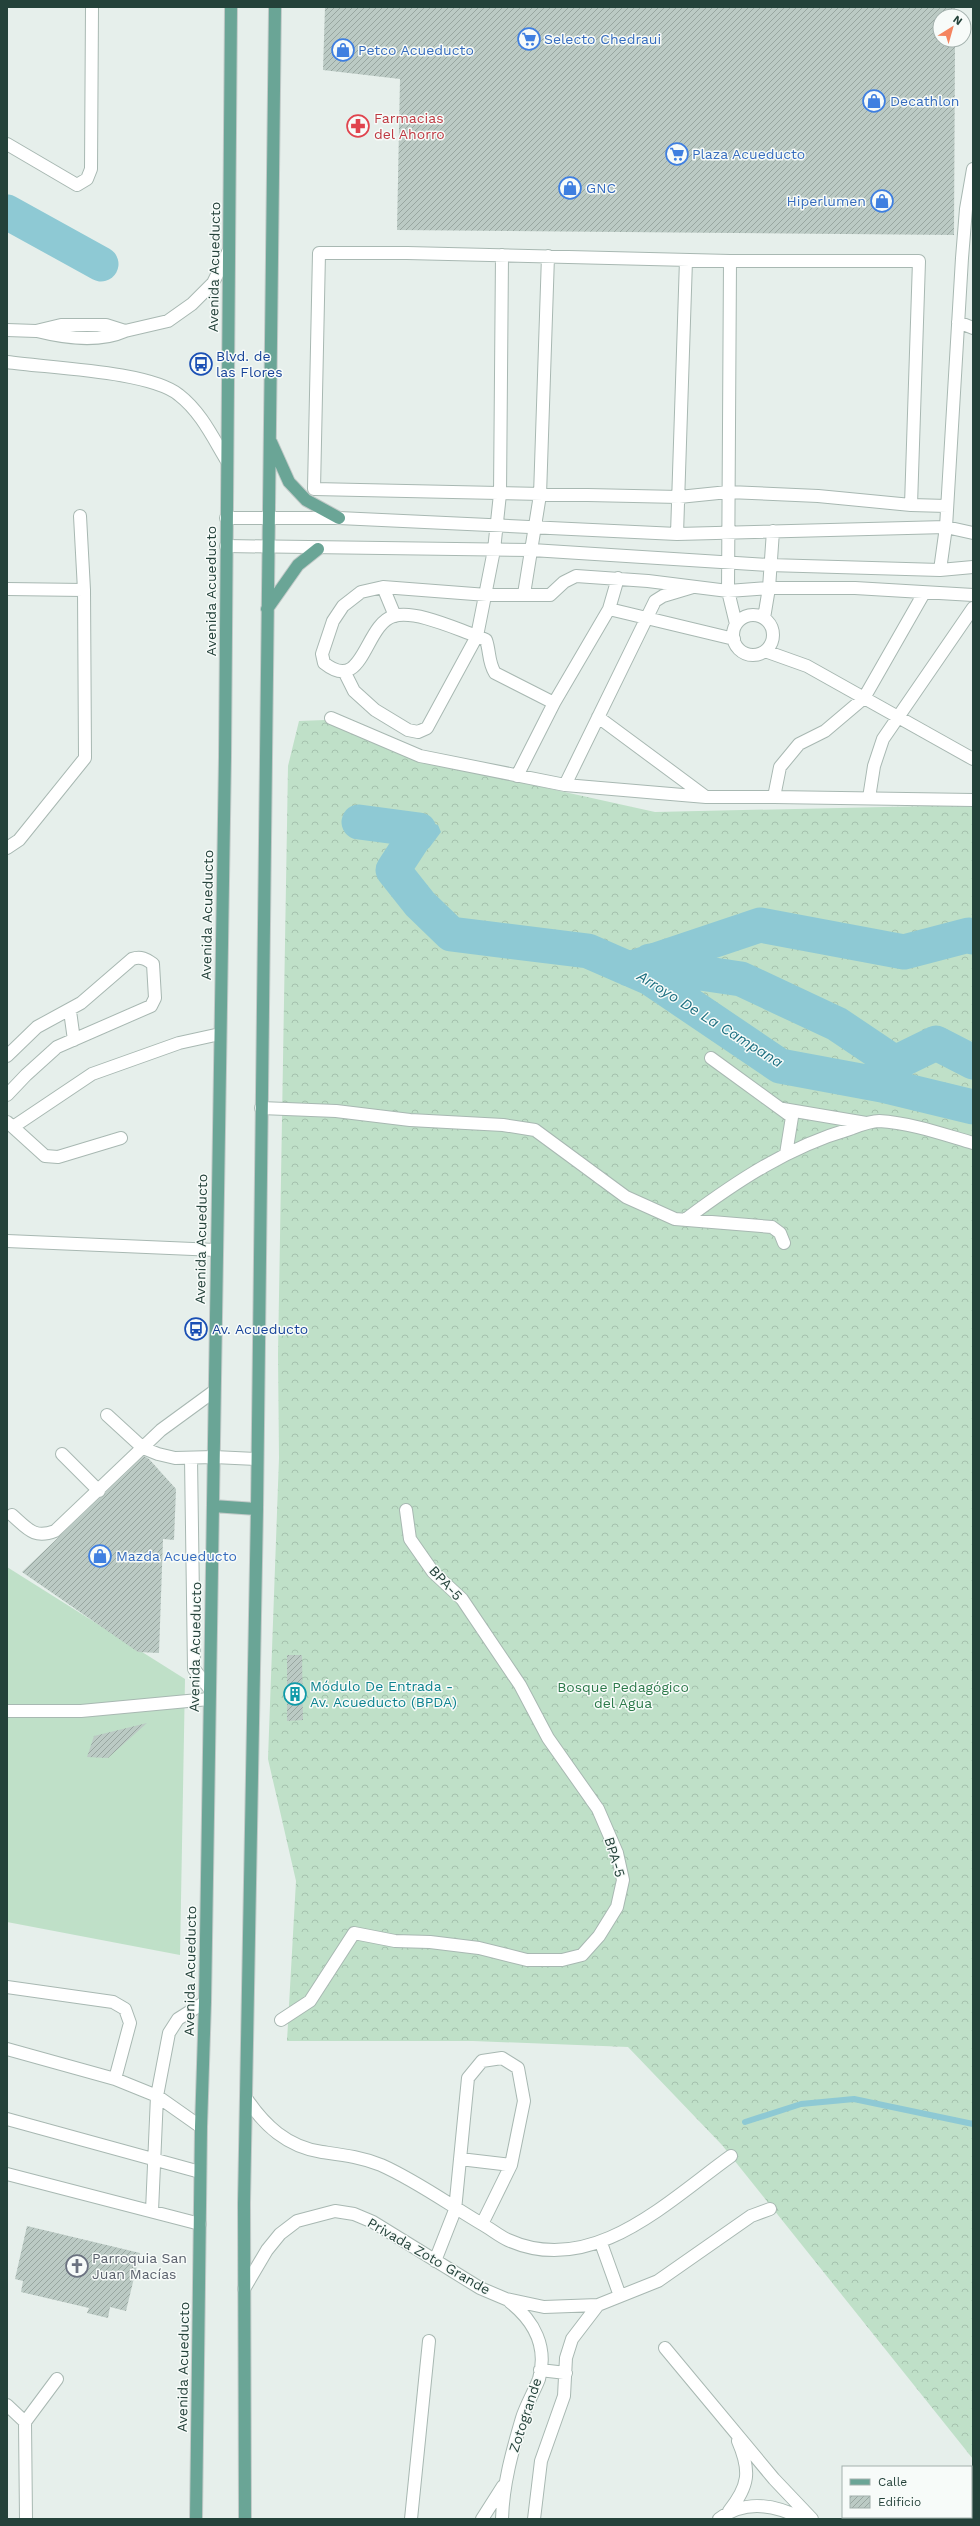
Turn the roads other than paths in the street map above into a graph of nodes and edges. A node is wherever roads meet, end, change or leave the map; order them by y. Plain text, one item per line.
1 (92, 7) edge
2 (231, 7) edge
3 (275, 7) edge
4 (7, 144) edge
5 (973, 169) edge
6 (229, 250) junction
7 (502, 255) junction
8 (548, 256) junction
9 (686, 260) junction
10 (730, 261) junction
11 (958, 322) junction
12 (973, 328) edge
13 (7, 330) edge
14 (7, 362) edge
15 (269, 437) junction
16 (227, 461) junction
17 (728, 492) junction
18 (500, 494) junction
19 (540, 494) junction
20 (679, 498) junction
21 (911, 505) junction
22 (947, 506) junction
23 (80, 516) dead end
24 (226, 518) junction
25 (339, 518) junction
26 (268, 519) junction
27 (498, 524) junction
28 (537, 526) junction
29 (946, 527) junction
30 (727, 532) junction
31 (773, 532) junction
32 (973, 532) edge
33 (677, 534) junction
34 (226, 546) junction
35 (267, 548) junction
36 (318, 549) junction
37 (494, 550) junction
38 (532, 550) junction
39 (728, 563) junction
40 (769, 565) junction
41 (973, 567) edge
42 (940, 570) junction
43 (618, 578) junction
44 (696, 586) junction
45 (383, 587) junction
46 (769, 588) junction
47 (7, 589) edge
48 (84, 590) junction
49 (728, 591) junction
50 (924, 593) junction
51 (524, 594) junction
52 (487, 595) junction
53 (973, 595) edge
54 (973, 608) edge
55 (609, 609) junction
56 (267, 610) junction
57 (395, 616) junction
58 (649, 617) junction
59 (764, 618) junction
60 (736, 624) junction
61 (477, 636) junction
62 (734, 639) junction
63 (765, 651) junction
64 (345, 673) junction
65 (864, 698) junction
66 (554, 703) junction
67 (898, 716) junction
68 (598, 717) junction
69 (331, 718) dead end
70 (973, 759) edge
71 (517, 776) junction
72 (565, 785) junction
73 (706, 797) junction
74 (774, 797) junction
75 (869, 798) junction
76 (973, 800) edge
77 (7, 848) edge
78 (70, 1011) junction
79 (220, 1034) junction
80 (74, 1040) junction
81 (7, 1056) edge
82 (711, 1058) dead end
83 (7, 1095) edge
84 (261, 1108) junction
85 (780, 1108) junction
86 (869, 1123) junction
87 (10, 1125) edge
88 (121, 1138) dead end
89 (973, 1143) edge
90 (786, 1154) junction
91 (686, 1220) junction
92 (7, 1241) edge
93 (784, 1243) dead end
94 (216, 1250) junction
95 (213, 1392) junction
96 (107, 1415) dead end
97 (143, 1448) junction
98 (62, 1454) dead end
99 (214, 1457) junction
100 (191, 1458) junction
101 (257, 1459) junction
102 (99, 1491) junction
103 (212, 1506) junction
104 (257, 1509) junction
105 (406, 1510) dead end
106 (12, 1515) dead end
107 (209, 1693) junction
108 (7, 1711) edge
109 (7, 1987) edge
110 (205, 2002) junction
111 (281, 2020) dead end
112 (7, 2049) edge
113 (115, 2079) junction
114 (157, 2096) junction
115 (246, 2098) junction
116 (7, 2118) edge
117 (201, 2127) junction
118 (731, 2156) dead end
119 (460, 2159) junction
120 (155, 2161) junction
121 (511, 2165) junction
122 (200, 2172) junction
123 (7, 2174) edge
124 (770, 2209) dead end
125 (456, 2210) junction
126 (152, 2211) junction
127 (200, 2224) junction
128 (482, 2224) junction
129 (601, 2243) junction
130 (436, 2261) junction
131 (244, 2289) junction
132 (620, 2296) junction
133 (506, 2299) junction
134 (598, 2305) junction
135 (429, 2341) dead end
136 (665, 2348) dead end
137 (540, 2370) junction
138 (566, 2373) junction
139 (57, 2378) dead end
140 (7, 2405) edge
141 (25, 2422) junction
142 (734, 2430) junction
143 (504, 2485) junction
144 (729, 2511) junction
145 (26, 2519) edge
146 (196, 2519) edge
147 (245, 2519) edge
148 (411, 2519) edge
149 (482, 2519) edge
150 (502, 2519) edge
151 (534, 2519) edge
152 (719, 2519) edge
153 (803, 2519) edge
154 (812, 2519) edge

1 - 4 street
2 - 6 main road, Avenida Acueducto
3 - 15 main road
5 - 11 street
6 - 13 street
6 - 16 main road, Avenida Acueducto
7 - 8 street
7 - 18 street
7 - 18 street
8 - 9 street
8 - 19 street
9 - 10 street
9 - 20 street
10 - 17 street
10 - 21 street
11 - 12 street
11 - 22 street
14 - 16 street
15 - 25 main road
15 - 26 main road
16 - 24 main road, Avenida Acueducto
17 - 20 street
17 - 21 street
17 - 30 street
18 - 19 street
18 - 27 street
19 - 20 street
19 - 28 street
20 - 33 street
21 - 22 street
22 - 29 street
23 - 48 street
24 - 26 street
24 - 34 main road, Avenida Acueducto
25 - 26 street
25 - 27 street
26 - 35 main road
27 - 28 street
27 - 37 street
28 - 33 street
28 - 38 street
29 - 31 street
29 - 32 street
29 - 42 street
30 - 31 street
30 - 33 street
30 - 39 street
31 - 40 street
34 - 35 street
34 - 79 main road, Avenida Acueducto
35 - 36 street
35 - 56 main road
36 - 37 street
36 - 56 main road
37 - 38 street
37 - 52 street
38 - 39 street
38 - 51 street
39 - 40 street
39 - 49 street
40 - 42 street
40 - 46 street
41 - 42 street
43 - 44 street
43 - 51 street
43 - 55 street
44 - 49 street
44 - 58 street
45 - 52 street
45 - 57 street
45 - 64 street
46 - 49 street
46 - 50 street
46 - 59 street
47 - 48 street
48 - 77 street
49 - 60 street
50 - 53 street
50 - 65 street
51 - 52 street
52 - 61 street
54 - 67 street
55 - 58 street
55 - 66 street
56 - 84 main road
57 - 61 street
57 - 64 street
58 - 62 street
58 - 68 street
59 - 60 street
59 - 63 street
60 - 62 street
61 - 64 street
61 - 66 street
62 - 63 street
63 - 65 street
65 - 67 street
65 - 74 street
66 - 71 street
67 - 70 street
67 - 75 street
68 - 72 street
68 - 73 street
69 - 71 street
71 - 72 street
72 - 73 street
73 - 74 street
74 - 75 street
75 - 76 street
78 - 80 street
78 - 80 street
78 - 81 street
79 - 87 street
79 - 94 main road, Avenida Acueducto
80 - 83 street
82 - 85 street
84 - 91 street
84 - 101 main road
85 - 86 street
85 - 90 street
86 - 89 street
86 - 90 street
87 - 88 street
90 - 91 street
91 - 93 street
92 - 94 street
94 - 95 main road, Avenida Acueducto
95 - 97 street
95 - 99 main road, Avenida Acueducto
96 - 97 street
97 - 100 street
97 - 102 street
98 - 102 street
99 - 100 street
99 - 101 street
99 - 103 main road, Avenida Acueducto
100 - 107 street
101 - 104 main road
102 - 106 street
103 - 104 main road
103 - 107 main road, Avenida Acueducto
104 - 115 main road
105 - 111 street, BPA-5
107 - 108 street
107 - 110 main road, Avenida Acueducto
109 - 113 street
110 - 114 street
110 - 117 main road, Avenida Acueducto
112 - 113 street
113 - 114 street
114 - 117 street
114 - 120 street
115 - 125 street
115 - 131 main road
116 - 120 street
117 - 122 main road, Avenida Acueducto
118 - 129 street
119 - 121 street
119 - 121 street
119 - 125 street
120 - 122 street
120 - 126 street
121 - 128 street
122 - 127 main road, Avenida Acueducto
123 - 126 street
124 - 132 street
125 - 128 street
125 - 130 street
126 - 127 street
127 - 146 main road, Avenida Acueducto
128 - 129 street
129 - 132 street
130 - 131 street, Privada Zoto Grande
130 - 133 street, Privada Zoto Grande
131 - 147 main road
132 - 134 street
133 - 134 street
133 - 137 street, Zotogrande
134 - 138 street, Zotogrande
135 - 148 street
136 - 142 street
137 - 138 street
137 - 143 street, Zotogrande
138 - 151 street, Zotogrande
139 - 141 street
140 - 141 street
141 - 145 street
142 - 144 street
142 - 154 street
143 - 149 street
143 - 150 street, Zotogrande
144 - 152 street
144 - 153 street

